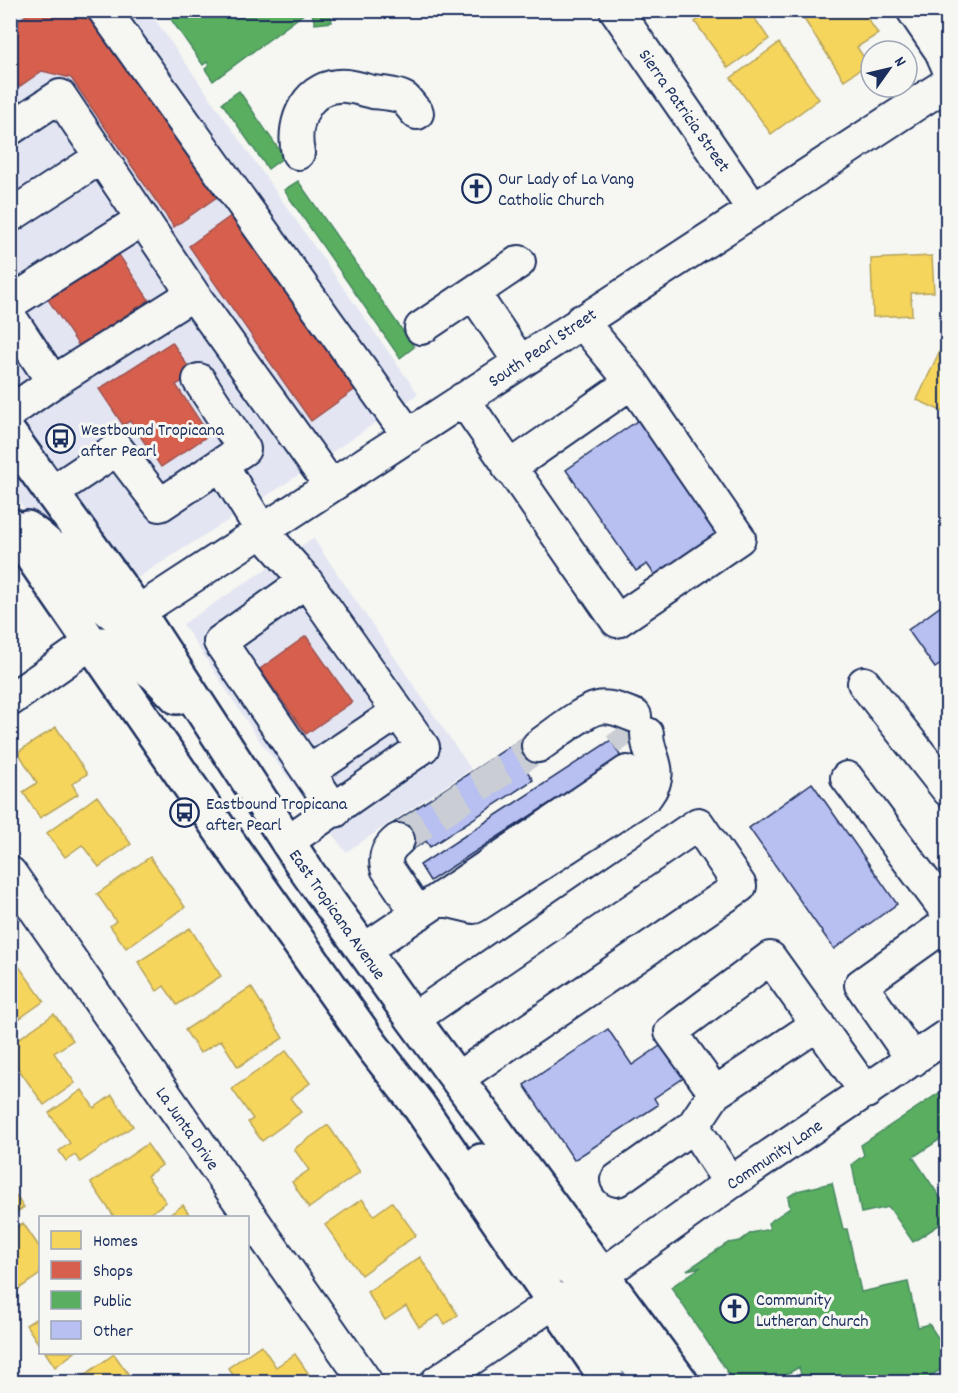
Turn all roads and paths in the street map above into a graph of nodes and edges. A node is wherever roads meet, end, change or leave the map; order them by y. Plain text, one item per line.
1 (105, 10) edge
2 (616, 10) edge
3 (913, 10) edge
4 (948, 67) edge
5 (948, 83) edge
6 (417, 113) dead end
7 (10, 129) edge
8 (298, 153) dead end
9 (100, 157) junction
10 (753, 209) junction
11 (10, 216) edge
12 (143, 219) junction
13 (519, 262) dead end
14 (193, 294) junction
15 (474, 294) junction
16 (10, 303) edge
17 (10, 317) edge
18 (581, 321) junction
19 (422, 328) dead end
20 (520, 362) junction
21 (199, 380) dead end
22 (53, 382) junction
23 (632, 382) junction
24 (463, 399) junction
25 (10, 412) edge
26 (10, 435) edge
27 (409, 436) junction
28 (221, 464) junction
29 (509, 468) junction
30 (331, 486) junction
31 (51, 493) junction
32 (10, 524) edge
33 (262, 531) junction
34 (306, 581) junction
35 (138, 612) junction
36 (91, 643) junction
37 (864, 683) dead end
38 (10, 700) edge
39 (398, 712) junction
40 (538, 746) tunnel mouth
41 (226, 748) junction
42 (309, 772) junction
43 (847, 778) dead end
44 (948, 790) edge
45 (335, 811) junction
46 (398, 840) tunnel mouth
47 (287, 842) junction
48 (10, 873) edge
49 (429, 906) junction
50 (948, 913) edge
51 (948, 922) edge
52 (364, 951) junction
53 (413, 1019) junction
54 (818, 1024) junction
55 (948, 1035) edge
56 (913, 1060) junction
57 (458, 1078) junction
58 (866, 1092) junction
59 (715, 1093) junction
60 (419, 1106) junction
61 (693, 1126) junction
62 (617, 1180) dead end
63 (730, 1183) junction
64 (602, 1275) junction
65 (554, 1302) junction
66 (366, 1383) edge
67 (437, 1383) edge
68 (609, 1383) edge
69 (669, 1383) edge
70 (681, 1383) edge

1 - 27 street
2 - 10 street, Sierra Patricia Street
3 - 4 street
5 - 10 street, South Pearl Street
6 - 8 street
7 - 9 street
9 - 11 street
9 - 12 street
10 - 18 street, South Pearl Street
12 - 14 street
12 - 16 street
13 - 15 street
14 - 22 street
14 - 30 street
15 - 19 street
15 - 20 street
17 - 22 street
18 - 20 street, South Pearl Street
18 - 23 street
20 - 24 street, South Pearl Street
21 - 28 street
22 - 25 street
23 - 29 street
23 - 29 street
24 - 27 street, South Pearl Street
24 - 29 street
26 - 31 main road, East Tropicana Avenue
27 - 30 street, South Pearl Street
28 - 31 street
28 - 33 street
30 - 33 street, South Pearl Street
31 - 35 main road, East Tropicana Avenue
32 - 35 main road
32 - 36 main road
33 - 34 street
33 - 35 street, South Pearl Street
34 - 39 street
34 - 42 street
35 - 41 main road, East Tropicana Avenue
36 - 38 street
36 - 41 main road
36 - 60 main road
37 - 44 street
39 - 42 street
39 - 45 street
40 - 49 street
41 - 47 main road, East Tropicana Avenue
42 - 45 street
43 - 50 street
45 - 47 street
46 - 49 street
47 - 52 main road, East Tropicana Avenue
48 - 66 street, La Junta Drive
49 - 52 street
51 - 56 street
52 - 53 main road, East Tropicana Avenue
53 - 57 main road, East Tropicana Avenue
53 - 57 street
54 - 58 street
54 - 59 street
54 - 59 street
55 - 56 street, Community Lane
56 - 58 street, Community Lane
57 - 64 main road, East Tropicana Avenue
58 - 63 street, Community Lane
59 - 61 street
60 - 64 main road
60 - 65 main road
61 - 62 street
61 - 63 street
63 - 64 street, Community Lane
64 - 70 main road, East Tropicana Avenue
65 - 67 street
65 - 68 main road
65 - 69 main road

